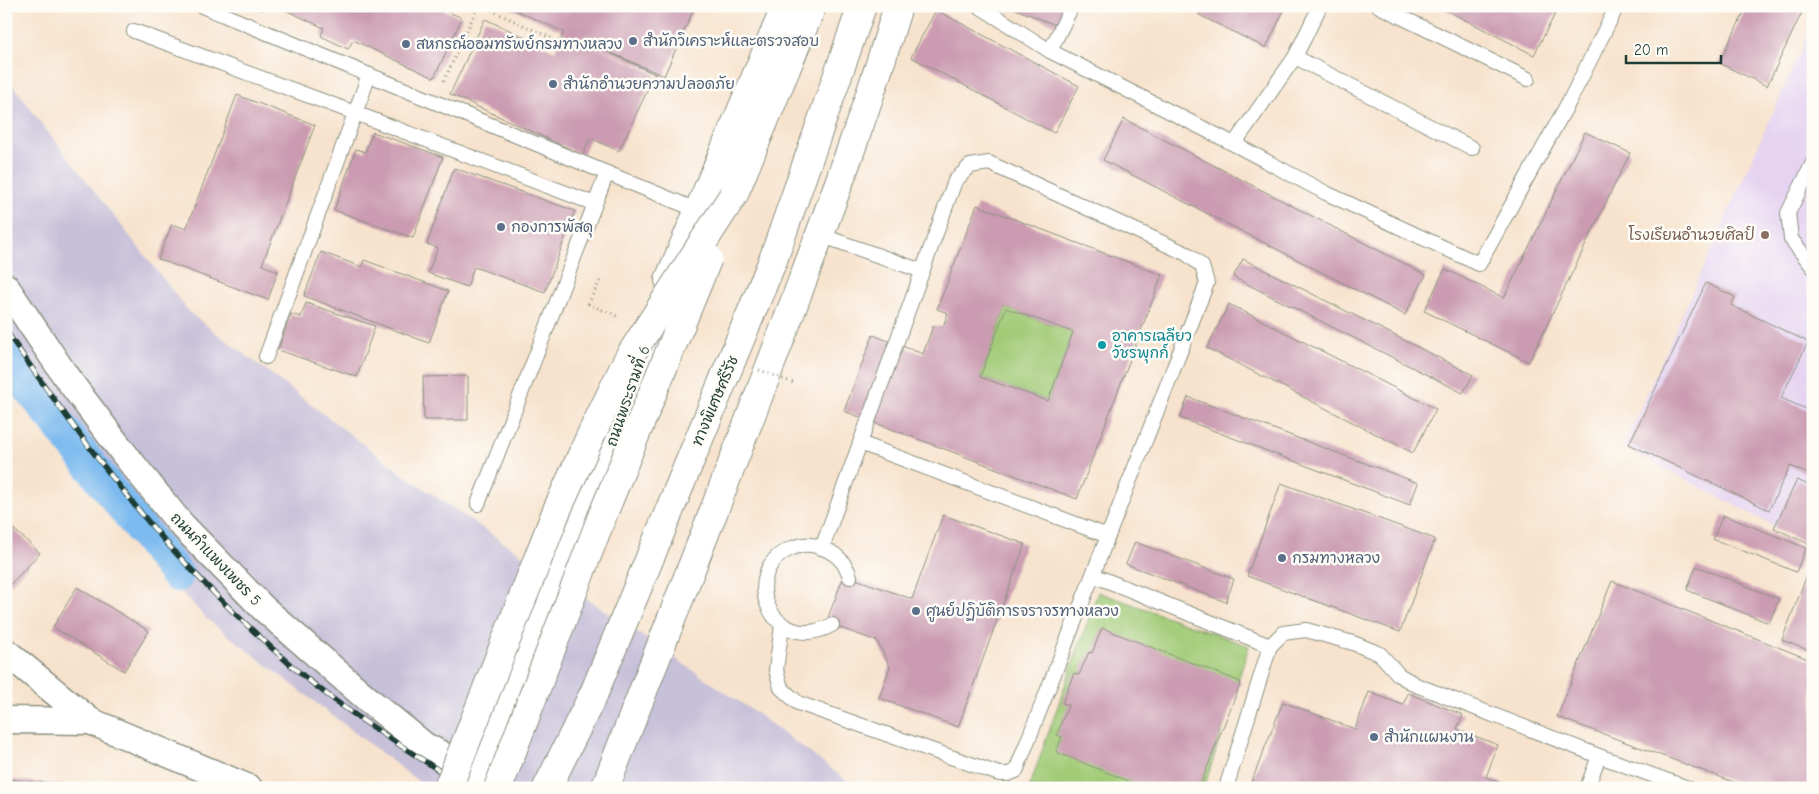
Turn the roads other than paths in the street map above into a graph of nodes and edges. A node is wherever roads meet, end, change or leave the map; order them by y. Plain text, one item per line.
1 (202, 6) edge
2 (786, 6) edge
3 (812, 6) edge
4 (862, 6) edge
5 (898, 6) edge
6 (979, 6) edge
7 (1072, 6) edge
8 (1320, 6) edge
9 (1379, 6) edge
10 (1617, 6) edge
11 (134, 31) dead end
12 (1050, 51) junction
13 (1295, 57) junction
14 (369, 75) junction
15 (1528, 79) dead end
16 (355, 113) junction
17 (1234, 144) junction
18 (1472, 148) dead end
19 (1813, 163) edge
20 (607, 173) junction
21 (734, 194) junction
22 (595, 204) junction
23 (699, 211) junction
24 (820, 235) junction
25 (1813, 268) edge
26 (922, 271) junction
27 (6, 287) edge
28 (266, 357) dead end
29 (860, 443) junction
30 (478, 504) dead end
31 (1108, 536) junction
32 (822, 548) junction
33 (1093, 575) junction
34 (850, 577) dead end
35 (782, 624) junction
36 (832, 625) dead end
37 (1270, 646) junction
38 (6, 652) edge
39 (594, 693) junction
40 (6, 720) edge
41 (90, 722) junction
42 (1599, 756) junction
43 (1008, 774) junction
44 (484, 783) edge
45 (249, 788) edge
46 (448, 788) edge
47 (547, 788) edge
48 (565, 788) edge
49 (605, 788) edge
50 (1014, 788) edge
51 (1226, 788) edge
52 (1587, 788) edge
53 (1688, 788) edge

1 - 14 lane
2 - 23 main road, ถนนพระรามที่ 6
3 - 21 main road
4 - 39 main road, ทางพิเศษศรีรัช, bridge
5 - 24 main road
6 - 12 lane
7 - 12 lane
8 - 13 lane
9 - 15 lane
10 - 17 lane
11 - 16 lane
12 - 17 lane
13 - 17 lane
13 - 18 lane
14 - 16 lane
14 - 20 lane
16 - 22 lane
16 - 28 lane
19 - 25 lane
20 - 22 lane
20 - 23 lane
21 - 44 main road, bridge
21 - 46 main road, bridge
22 - 30 lane
23 - 44 main road, ถนนพระรามที่ 6
24 - 26 lane
24 - 49 main road
26 - 29 lane
26 - 31 lane
27 - 44 street, ถนนกำแพงเพชร 5
29 - 31 lane
29 - 32 lane
31 - 33 lane
32 - 34 lane
32 - 35 lane
33 - 37 lane
33 - 43 lane
35 - 36 lane
35 - 43 lane
37 - 42 lane
37 - 51 lane
38 - 41 street
39 - 47 main road, ทางพิเศษศรีรัช
39 - 48 main road
40 - 41 street
41 - 45 street
42 - 52 lane
42 - 53 lane
43 - 50 lane

